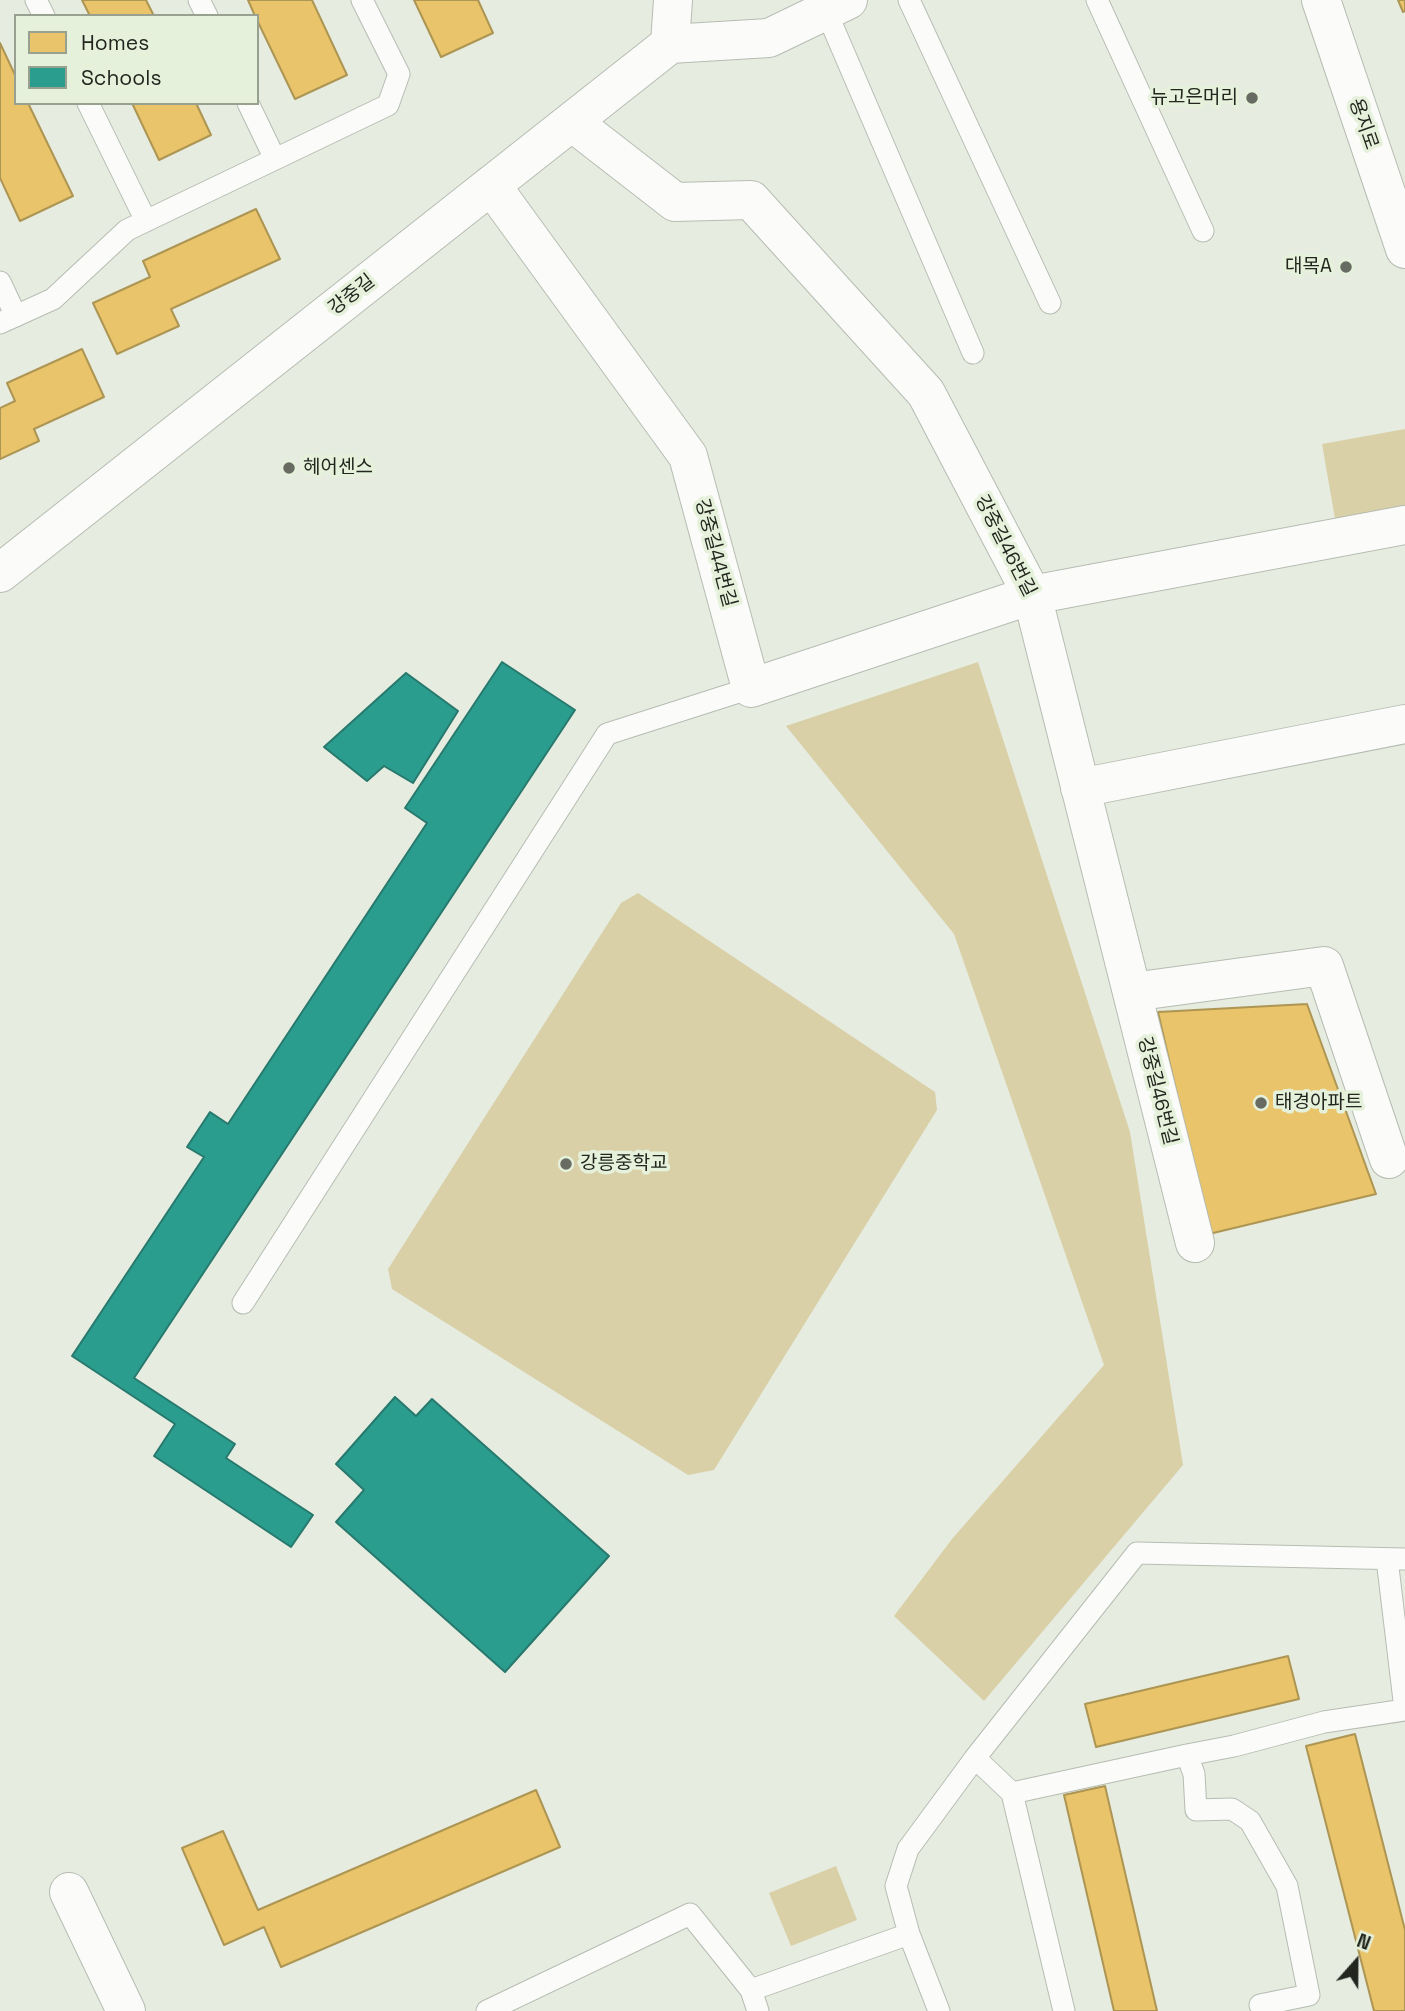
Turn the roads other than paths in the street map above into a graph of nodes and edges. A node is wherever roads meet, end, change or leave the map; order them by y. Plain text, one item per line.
1 (362, 0) edge
2 (673, 0) edge
3 (909, 0) edge
4 (1097, 0) edge
5 (1321, 0) edge
6 (837, 5) edge
7 (670, 44) junction
8 (89, 105) edge
9 (249, 105) edge
10 (572, 122) junction
11 (275, 159) junction
12 (491, 185) junction
13 (146, 220) junction
14 (1203, 230) dead end
15 (1405, 249) edge
16 (0, 282) edge
17 (1050, 303) dead end
18 (8, 320) edge
19 (973, 353) dead end
20 (1405, 525) edge
21 (0, 573) edge
22 (1032, 595) junction
23 (751, 688) junction
24 (1405, 724) edge
25 (1080, 788) junction
26 (1132, 992) junction
27 (1389, 1159) dead end
28 (1195, 1243) dead end
29 (243, 1303) dead end
30 (1396, 1559) edge
31 (1405, 1709) edge
32 (1187, 1755) junction
33 (975, 1758) junction
34 (1012, 1793) junction
35 (69, 1892) dead end
36 (909, 1934) junction
37 (751, 1990) junction
38 (1260, 2005) dead end
39 (127, 2011) edge
40 (487, 2011) edge
41 (758, 2011) edge
42 (939, 2011) edge
43 (1063, 2011) edge

1 - 11 lane
2 - 7 street
3 - 17 lane
4 - 14 lane
5 - 15 street, 용지로
6 - 7 street
6 - 19 lane
7 - 10 street, 강중길
8 - 13 lane
9 - 11 lane
10 - 12 street, 강중길
10 - 22 street, 강중길46번길
11 - 13 lane
12 - 21 street, 강중길
12 - 23 street, 강중길44번길
13 - 18 lane
16 - 18 lane
20 - 22 street
22 - 23 street
22 - 25 street, 강중길46번길
23 - 29 lane
24 - 25 street
25 - 26 street, 강중길46번길
26 - 27 street
26 - 28 street, 강중길46번길
30 - 31 lane
30 - 33 lane
31 - 32 lane
32 - 34 lane
32 - 38 lane
33 - 34 lane
33 - 36 lane
34 - 43 lane
35 - 39 street
36 - 37 lane
36 - 42 lane
37 - 40 lane
37 - 41 lane

